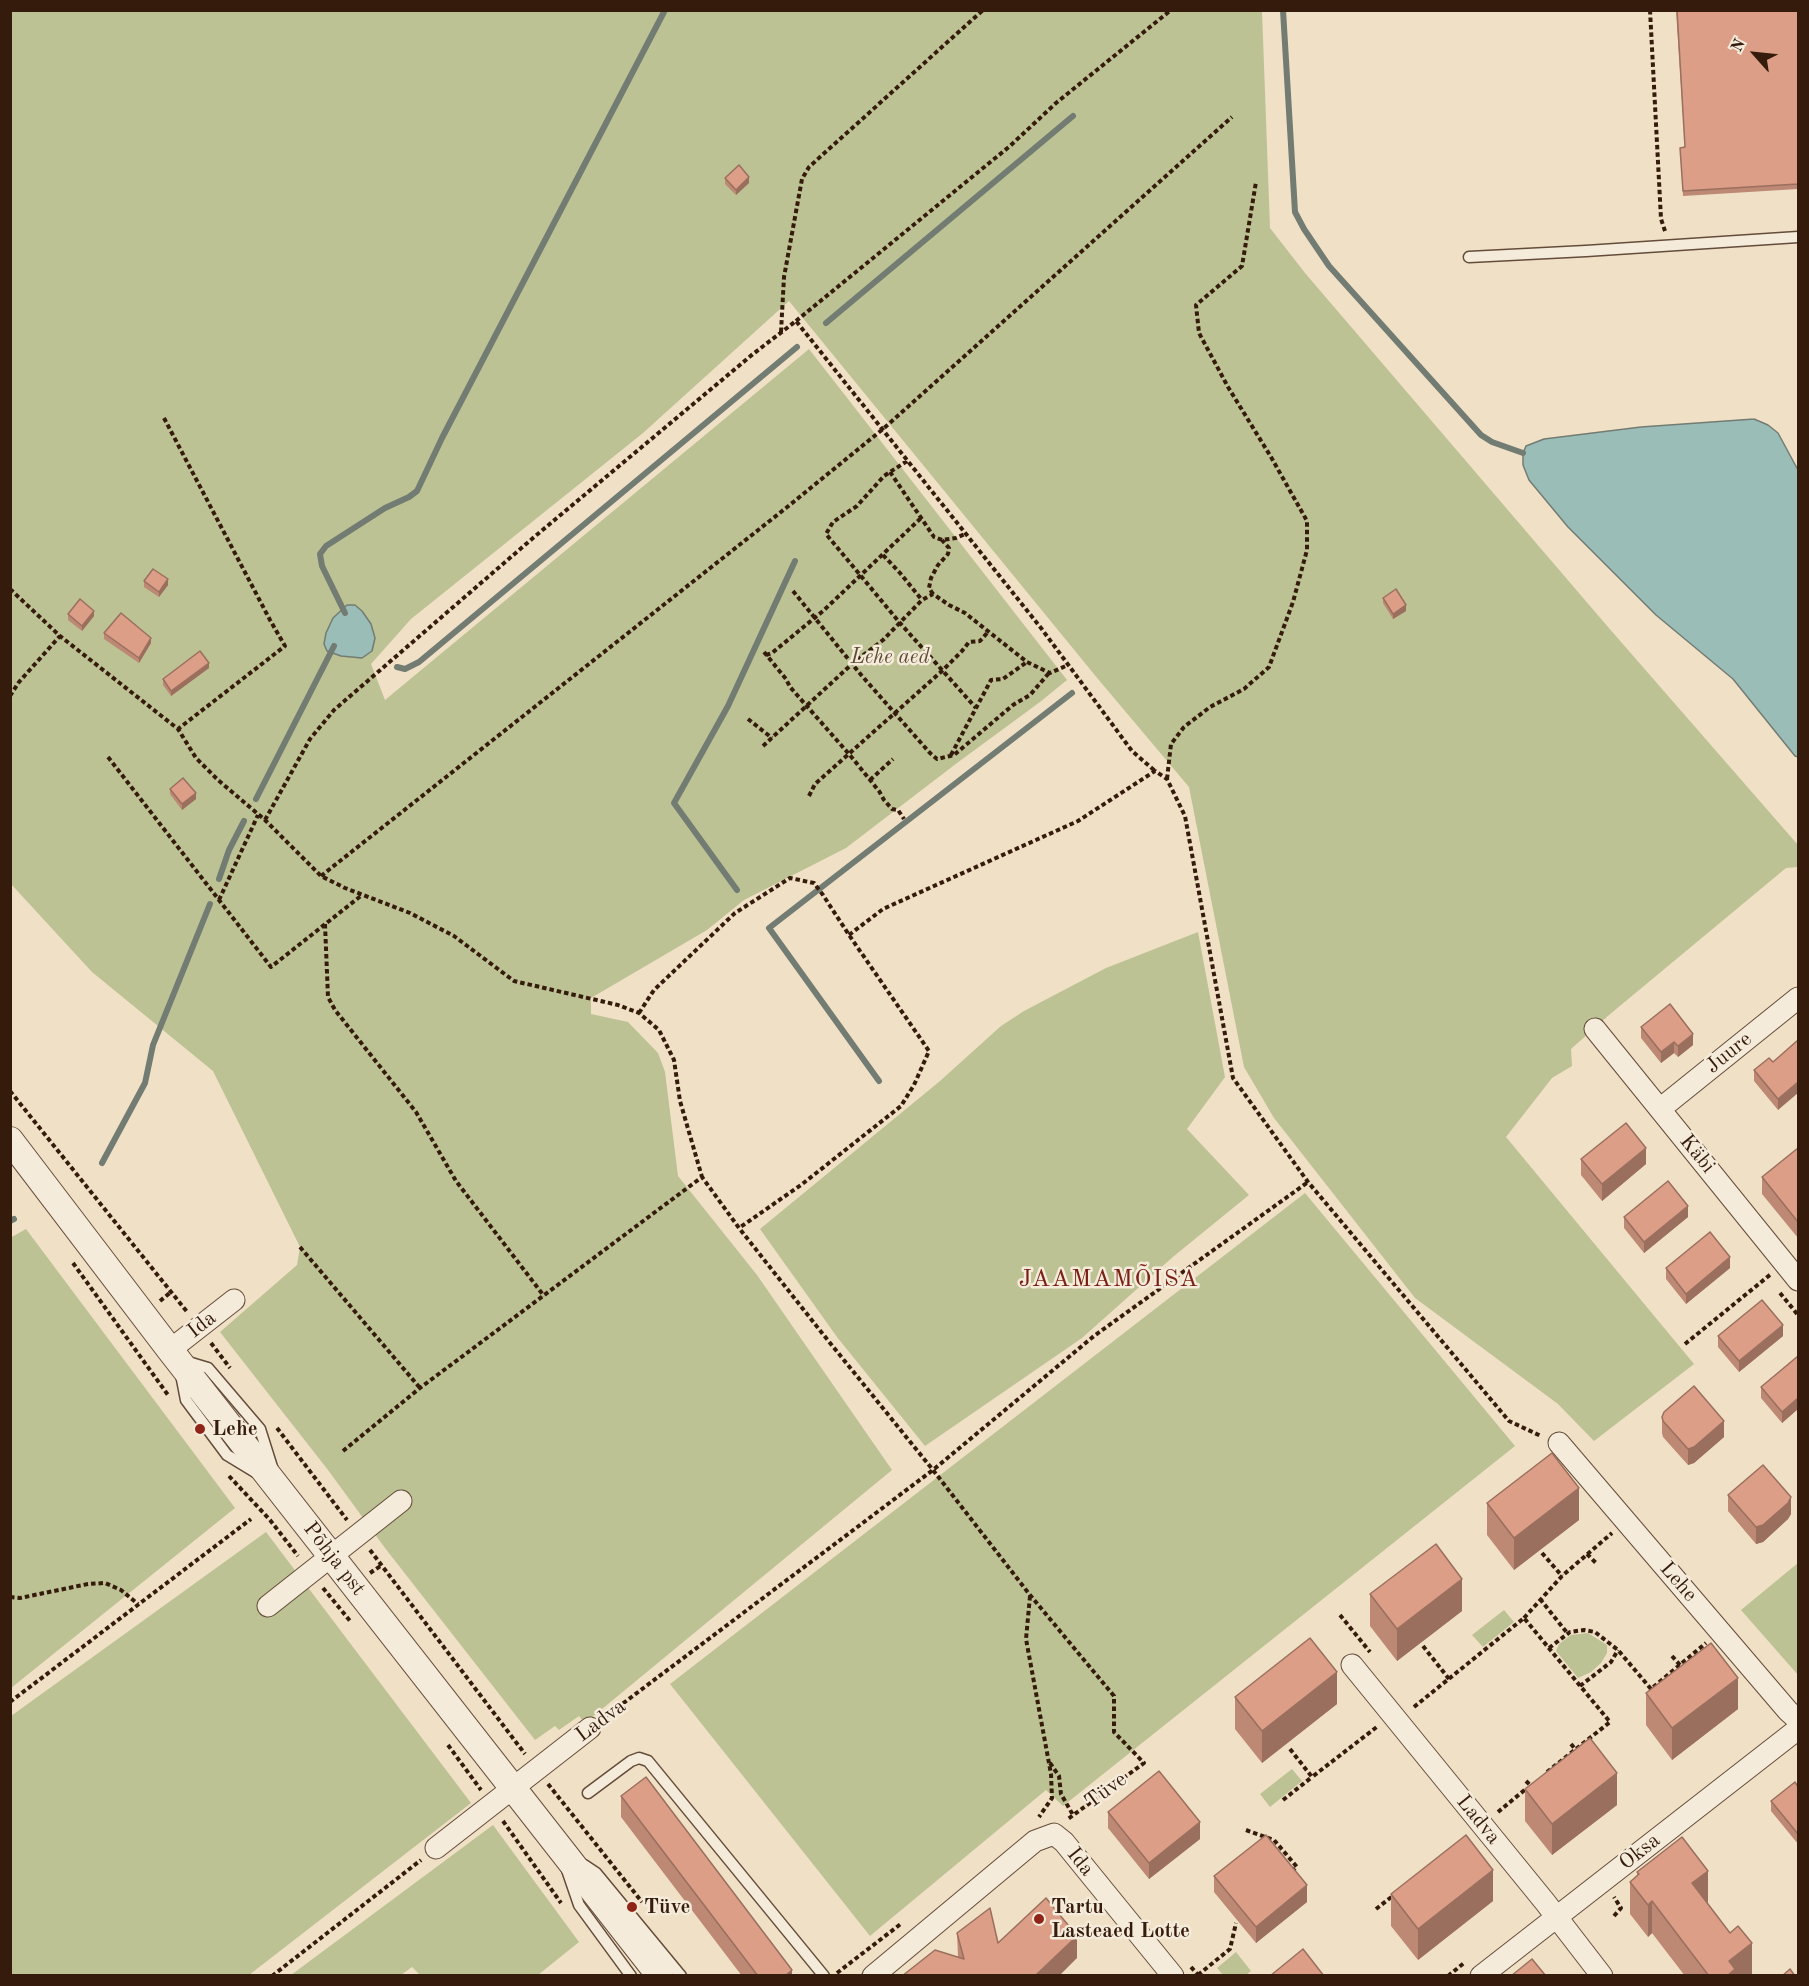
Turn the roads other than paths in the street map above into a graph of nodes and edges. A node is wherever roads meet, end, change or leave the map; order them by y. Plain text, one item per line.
1 (1798, 237) edge
2 (1469, 257) dead end
3 (1798, 998) edge
4 (1595, 1029) dead end
5 (1659, 1109) junction
6 (10, 1140) edge
7 (1798, 1280) edge
8 (234, 1300) dead end
9 (174, 1354) junction
10 (1558, 1443) road end
11 (401, 1501) dead end
12 (332, 1555) junction
13 (268, 1606) dead end
14 (1352, 1665) dead end
15 (1798, 1720) edge
16 (590, 1728) road end
17 (1798, 1729) edge
18 (513, 1788) junction
19 (588, 1793) dead end
20 (559, 1847) junction
21 (436, 1848) road end
22 (1556, 1917) junction
23 (1182, 1971) edge
24 (632, 1976) edge
25 (660, 1976) edge
26 (681, 1976) edge
27 (824, 1976) edge
28 (873, 1976) edge
29 (1481, 1976) edge
30 (1602, 1976) edge

1 - 2 lane
3 - 5 street, Juure
4 - 5 street, Käbi
5 - 7 street, Käbi
6 - 9 street, Põhja pst
8 - 9 street, Ida
9 - 12 street, Põhja pst
10 - 15 street, Lehe
11 - 12 street
12 - 13 street
12 - 18 street, Põhja pst
14 - 22 street, Ladva
16 - 18 street, Ladva
17 - 22 street, Oksa
18 - 20 street, Põhja pst
18 - 21 street, Ladva
19 - 27 lane
20 - 24 lane
20 - 25 street, Põhja pst
20 - 26 lane
22 - 29 street, Oksa
22 - 30 street, Ladva
23 - 28 street, Ida

